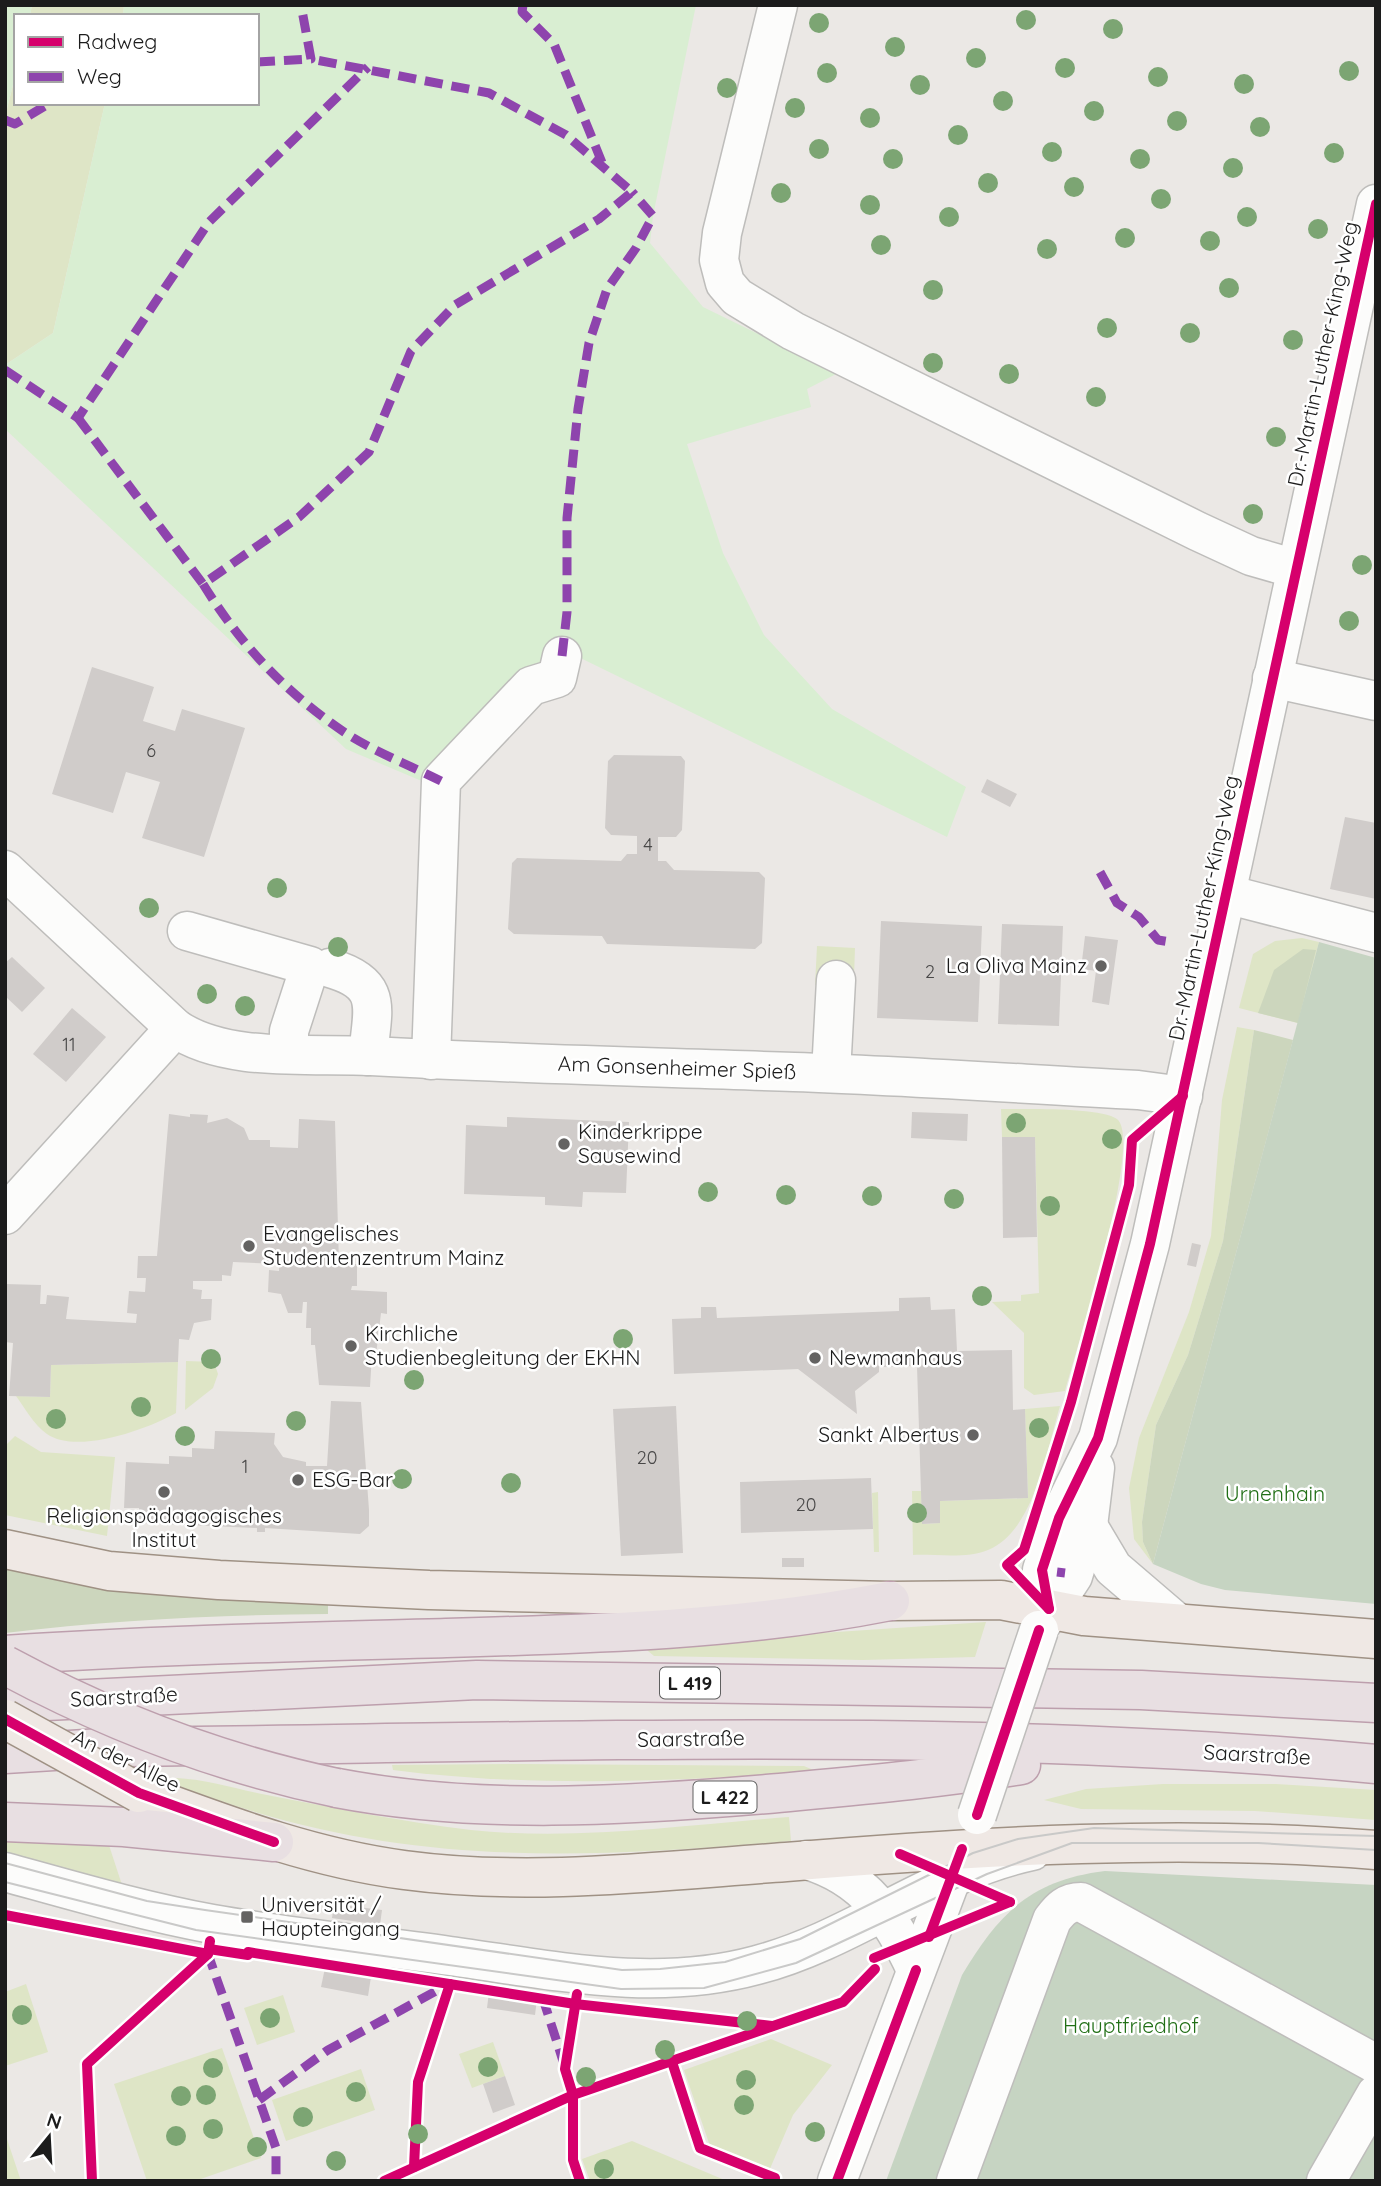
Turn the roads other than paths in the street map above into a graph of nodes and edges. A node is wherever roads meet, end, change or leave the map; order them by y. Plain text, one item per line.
1 (778, 5) edge
2 (1376, 204) edge
3 (1296, 569) junction
4 (562, 656) dead end
5 (1272, 678) junction
6 (1376, 701) edge
7 (5, 870) edge
8 (1226, 894) junction
9 (187, 931) dead end
10 (1376, 933) edge
11 (330, 968) dead end
12 (835, 981) dead end
13 (175, 1028) junction
14 (289, 1053) junction
15 (368, 1056) junction
16 (431, 1060) junction
17 (831, 1073) junction
18 (1183, 1096) junction
19 (5, 1215) edge
20 (1098, 1438) junction
21 (1088, 1526) junction
22 (5, 1549) edge
23 (890, 1601) junction
24 (1044, 1619) junction
25 (1176, 1622) junction
26 (1376, 1639) edge
27 (5, 1655) edge
28 (5, 1665) edge
29 (5, 1703) edge
30 (1376, 1703) edge
31 (5, 1719) edge
32 (1111, 1749) junction
33 (5, 1754) edge
34 (1376, 1764) edge
35 (5, 1822) edge
36 (274, 1842) junction
37 (1072, 1843) junction
38 (963, 1847) junction
39 (1376, 1850) edge
40 (807, 1860) junction
41 (5, 1872) edge
42 (883, 1910) junction
43 (922, 1953) junction
44 (1376, 2064) edge
45 (1376, 2094) edge
46 (1333, 2178) edge
47 (837, 2181) edge
48 (956, 2181) edge

1 - 3 street
2 - 3 street, Dr.-Martin-Luther-King-Weg
3 - 5 street, Dr.-Martin-Luther-King-Weg
4 - 16 street
5 - 6 street
5 - 8 street, Dr.-Martin-Luther-King-Weg
7 - 13 street, Am Gonsenheimer Spieß
8 - 10 street
8 - 18 street, Dr.-Martin-Luther-King-Weg
9 - 14 street
11 - 15 street
12 - 17 street
13 - 14 street, Am Gonsenheimer Spieß
13 - 19 street
14 - 15 street, Am Gonsenheimer Spieß
15 - 16 street, Am Gonsenheimer Spieß
16 - 17 street, Am Gonsenheimer Spieß
17 - 18 street, Am Gonsenheimer Spieß
18 - 20 street, Dr.-Martin-Luther-King-Weg
20 - 21 street, Dr.-Martin-Luther-King-Weg
20 - 24 street, Dr.-Martin-Luther-King-Weg
21 - 24 street, Dr.-Martin-Luther-King-Weg
21 - 25 street
22 - 23 main road
23 - 24 main road
23 - 27 highway
24 - 25 main road
24 - 38 street, bridge
25 - 26 main road
28 - 32 highway, L 422, bridge
29 - 30 highway, Saarstraße / L 419
31 - 36 main road, An der Allee, bridge
32 - 33 highway, Saarstraße
32 - 34 highway, Saarstraße
35 - 36 highway
36 - 40 main road
37 - 38 main road
37 - 39 main road
37 - 43 street
38 - 40 main road
38 - 42 street
38 - 43 street
40 - 42 street
41 - 42 street
42 - 43 street
43 - 47 street
44 - 48 street
45 - 46 street

